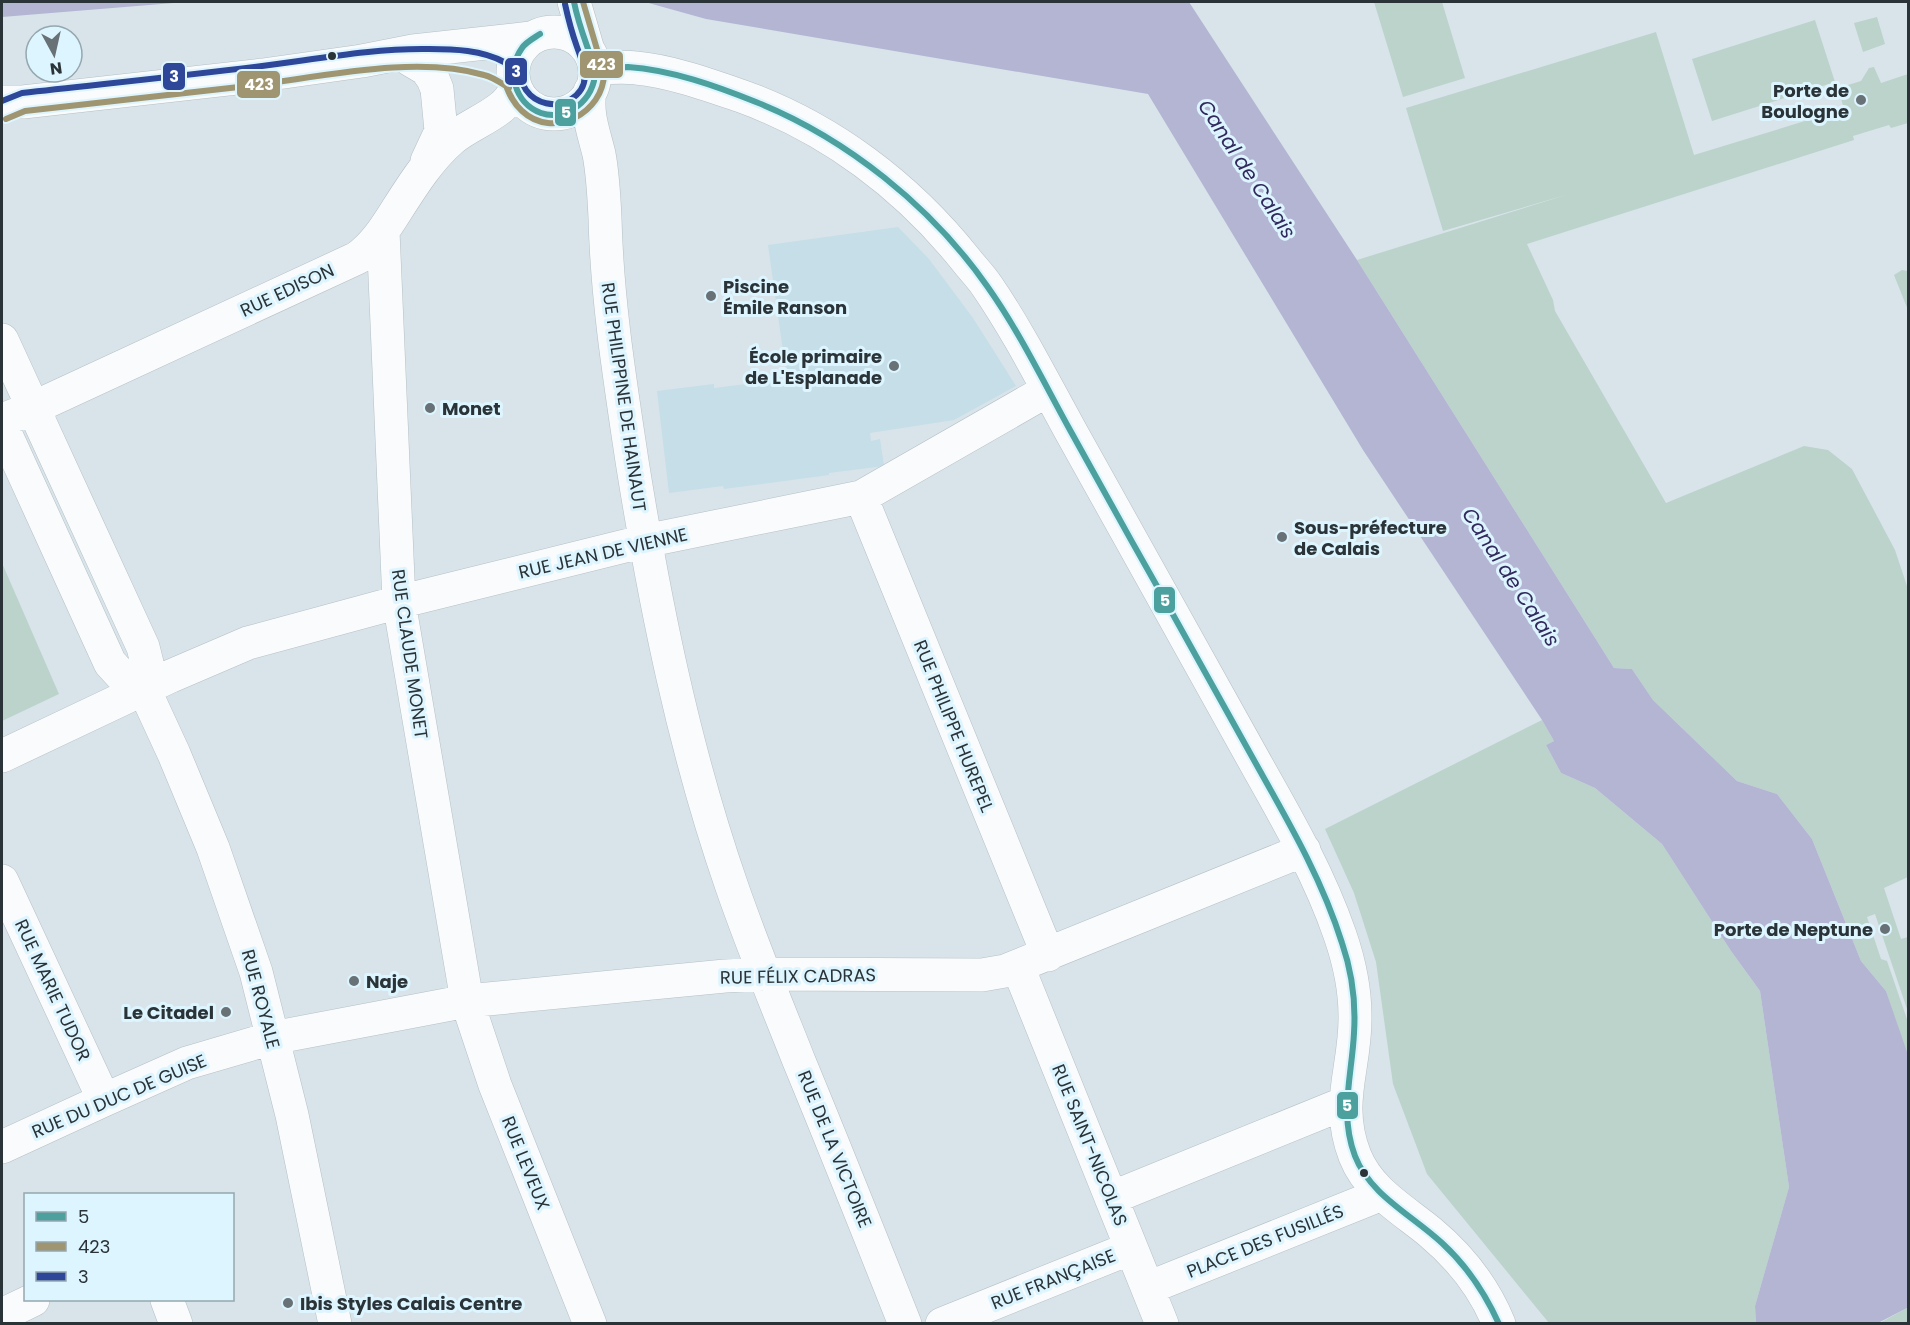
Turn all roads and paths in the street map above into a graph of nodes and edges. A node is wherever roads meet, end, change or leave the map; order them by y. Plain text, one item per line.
1 (558, 2) edge
2 (574, 2) edge
3 (535, 36) junction
4 (409, 59) junction
5 (362, 61) junction
6 (591, 70) junction
7 (514, 83) junction
8 (9, 105) edge
9 (420, 173) junction
10 (383, 231) junction
11 (2, 340) edge
12 (1048, 390) junction
13 (33, 408) junction
14 (2, 420) edge
15 (2, 426) edge
16 (861, 497) junction
17 (645, 541) junction
18 (399, 602) junction
19 (144, 689) junction
20 (2, 756) edge
21 (1304, 850) junction
22 (2, 881) edge
23 (1048, 955) junction
24 (1018, 967) junction
25 (765, 974) junction
26 (467, 1001) junction
27 (272, 1038) junction
28 (104, 1100) junction
29 (1345, 1103) junction
30 (2, 1147) edge
31 (1382, 1194) junction
32 (1111, 1198) junction
33 (1131, 1248) junction
34 (1148, 1288) junction
35 (168, 1301) edge
36 (176, 1323) edge
37 (335, 1323) edge
38 (590, 1323) edge
39 (905, 1323) edge
40 (942, 1323) edge
41 (1162, 1323) edge
42 (1499, 1323) edge

1 - 3 street
2 - 6 street, RUE PHILIPPINE DE HAINAUT
3 - 5 street
3 - 6 street
3 - 7 street
4 - 5 street
4 - 7 street
4 - 9 street
5 - 8 street
6 - 7 street
6 - 12 street
6 - 17 street, RUE PHILIPPINE DE HAINAUT
7 - 9 street, RUE EDISON
9 - 10 street, RUE EDISON
10 - 13 street, RUE EDISON
10 - 18 street, RUE CLAUDE MONET
11 - 13 street
12 - 16 street, RUE JEAN DE VIENNE
12 - 21 street
13 - 14 street, RUE EDISON
13 - 19 street
15 - 19 street
16 - 17 street, RUE JEAN DE VIENNE
16 - 23 street, RUE PHILIPPE HUREPEL
17 - 18 street, RUE JEAN DE VIENNE
17 - 25 street, RUE PHILIPPINE DE HAINAUT
18 - 19 street, RUE JEAN DE VIENNE
18 - 26 street, RUE CLAUDE MONET
19 - 20 street, RUE JEAN DE VIENNE
19 - 27 street, RUE ROYALE
21 - 23 street, RUE FÉLIX CADRAS
21 - 29 street
22 - 28 street, RUE MARIE TUDOR
23 - 24 street, RUE FÉLIX CADRAS
24 - 25 street, RUE FÉLIX CADRAS
24 - 32 street, RUE SAINT-NICOLAS
25 - 26 street, RUE FÉLIX CADRAS
25 - 39 street, RUE DE LA VICTOIRE
26 - 27 street, RUE FÉLIX CADRAS
26 - 38 street, RUE LEVEUX
27 - 28 street, RUE DU DUC DE GUISE
27 - 37 street, RUE ROYALE
28 - 30 street, RUE DU DUC DE GUISE
29 - 31 street
29 - 32 street
31 - 34 street, PLACE DES FUSILLÉS
31 - 42 street
32 - 33 street, RUE SAINT-NICOLAS
33 - 34 street, RUE SAINT-NICOLAS
33 - 40 street, RUE FRANÇAISE
34 - 41 street, RUE SAINT-NICOLAS
35 - 36 street

